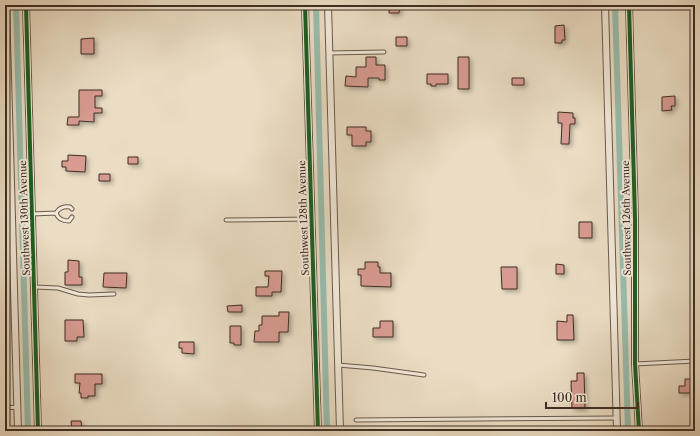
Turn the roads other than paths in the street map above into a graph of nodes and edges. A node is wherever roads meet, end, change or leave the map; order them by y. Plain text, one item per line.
1 (6, 5) edge
2 (26, 5) edge
3 (305, 5) edge
4 (328, 5) edge
5 (606, 5) edge
6 (629, 5) edge
7 (384, 52) dead end
8 (329, 53) junction
9 (72, 209) dead end
10 (32, 214) junction
11 (56, 214) junction
12 (72, 217) dead end
13 (312, 219) junction
14 (226, 220) dead end
15 (34, 288) junction
16 (114, 294) dead end
17 (695, 361) edge
18 (635, 364) junction
19 (338, 365) junction
20 (424, 375) dead end
21 (18, 407) junction
22 (5, 408) edge
23 (616, 418) junction
24 (356, 420) dead end
25 (18, 431) edge
26 (38, 431) edge
27 (318, 431) edge
28 (340, 431) edge
29 (617, 431) edge
30 (639, 431) edge

1 - 21 street, Southwest 130th Avenue
2 - 10 street, Southwest 130th Avenue
3 - 13 street, Southwest 128th Avenue
4 - 8 street
5 - 23 street, Southwest 126th Avenue
6 - 18 street, Southwest 126th Avenue
7 - 8 lane
8 - 19 street
9 - 11 lane
10 - 11 lane
10 - 15 street, Southwest 130th Avenue
11 - 12 lane
13 - 14 lane
13 - 27 street, Southwest 128th Avenue
15 - 16 lane
15 - 26 street, Southwest 130th Avenue
17 - 18 lane
18 - 30 street, Southwest 126th Avenue
19 - 20 lane
19 - 28 street
21 - 22 lane
21 - 25 street, Southwest 130th Avenue
23 - 24 lane
23 - 29 street, Southwest 126th Avenue

